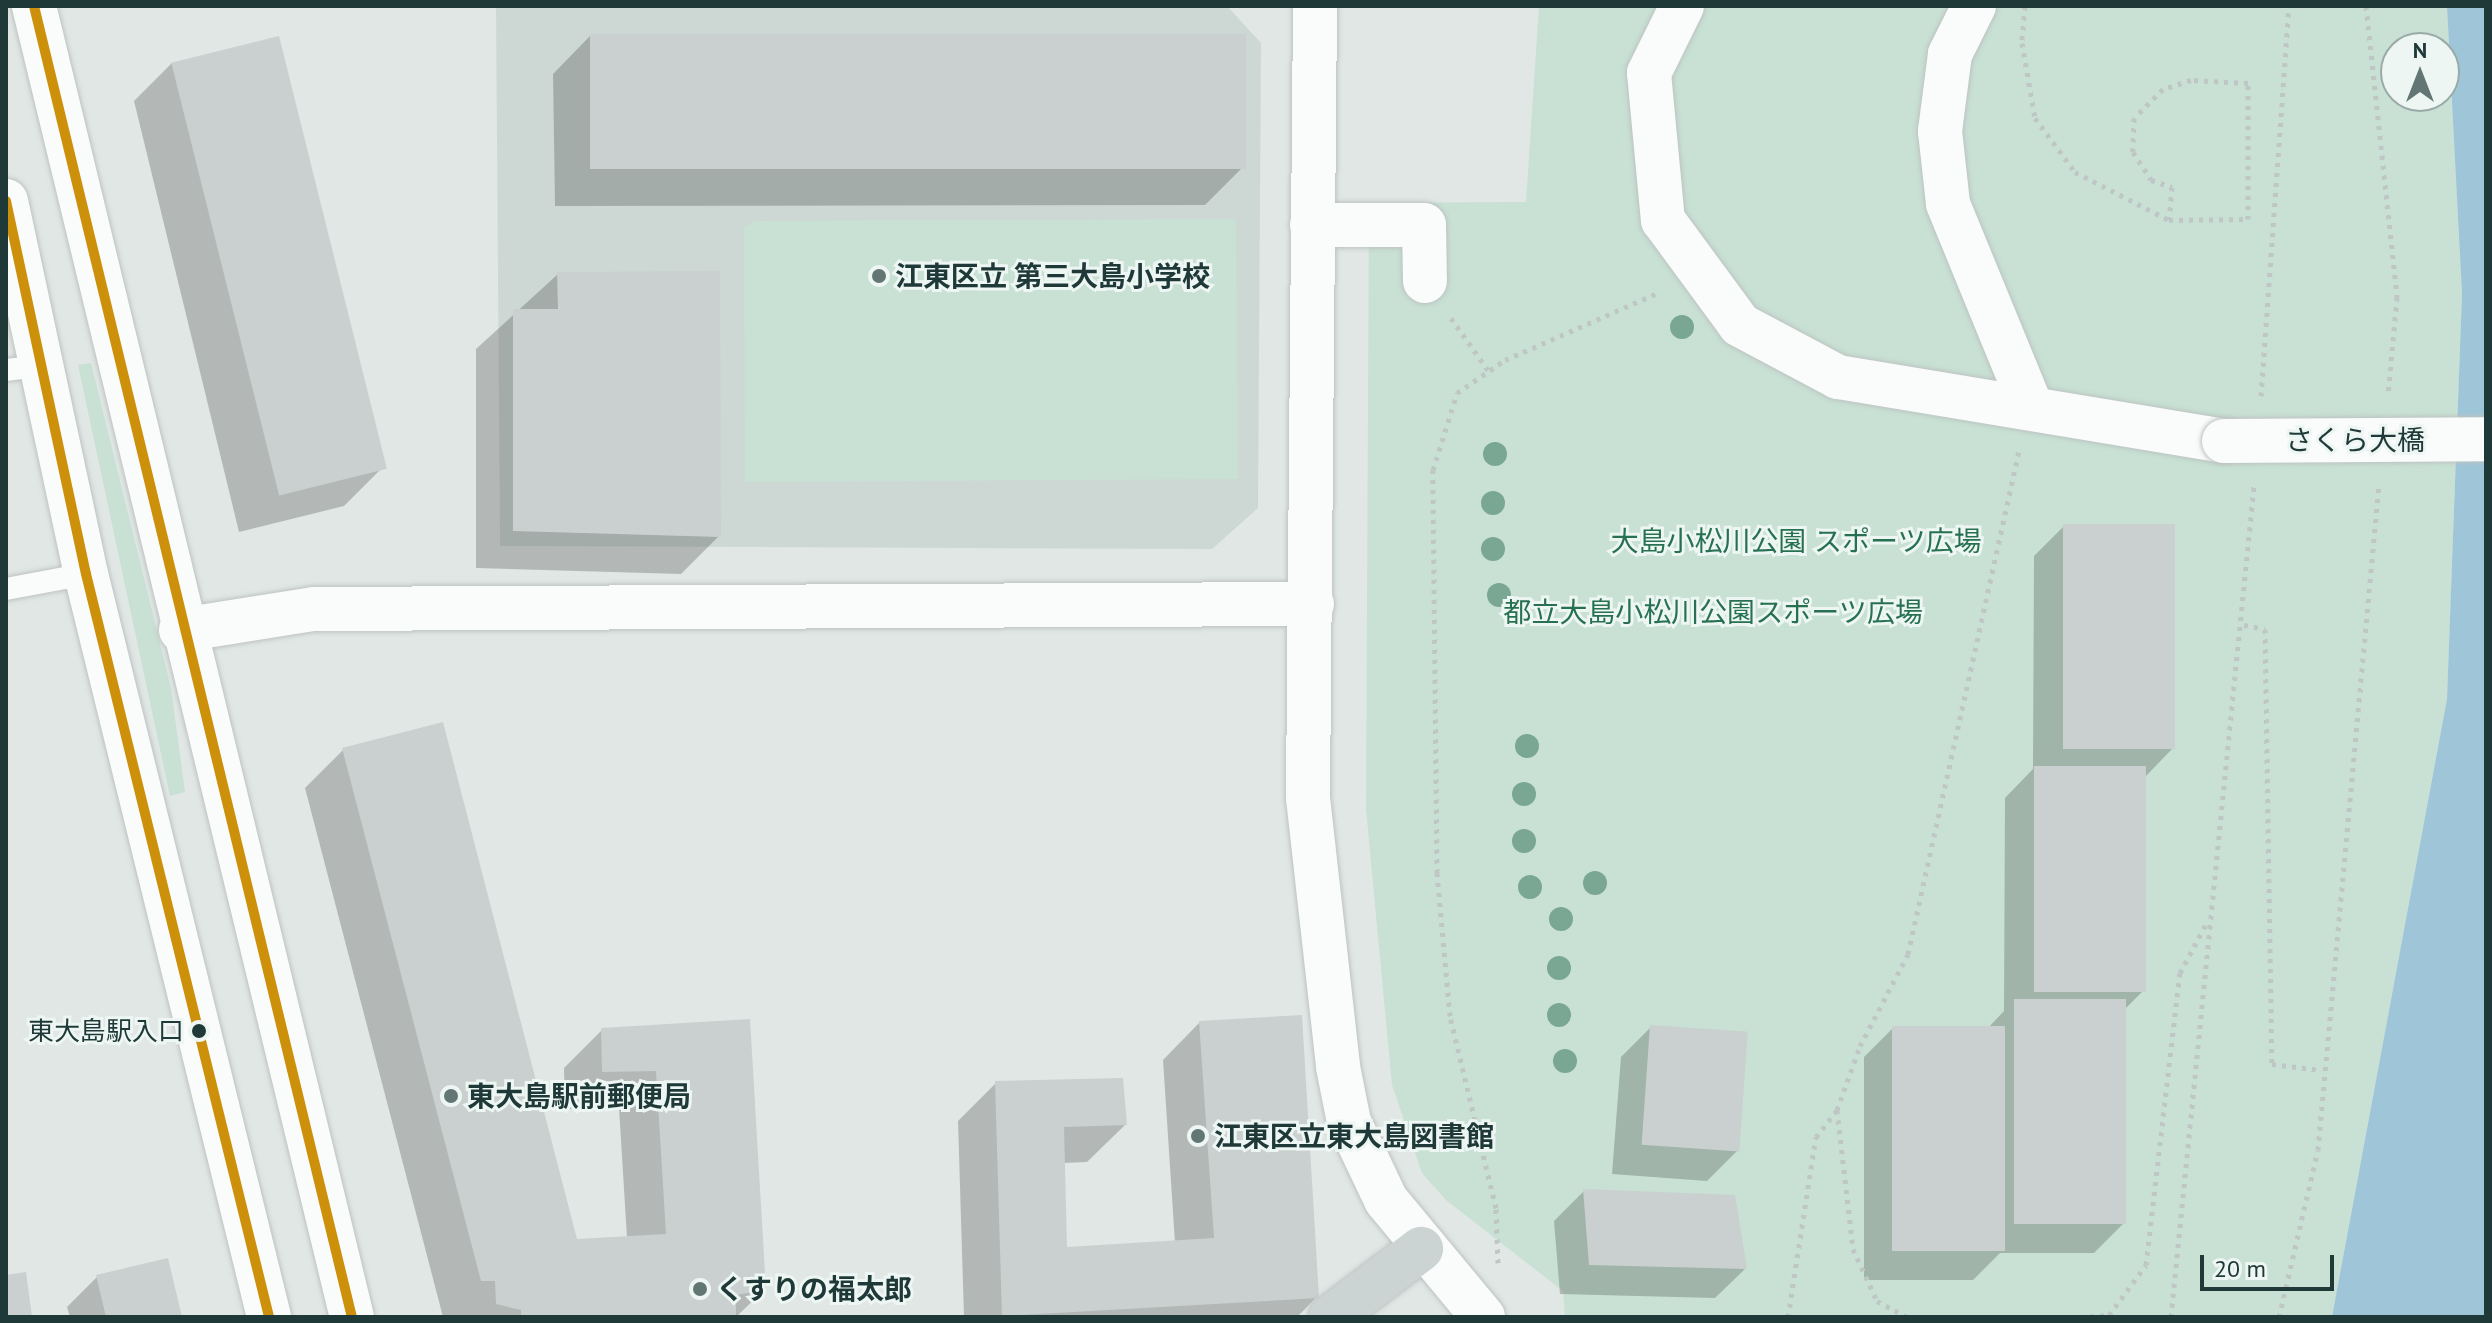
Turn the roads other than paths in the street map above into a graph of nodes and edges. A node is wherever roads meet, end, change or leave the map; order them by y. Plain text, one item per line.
1 (34, 6) edge
2 (1315, 6) edge
3 (1682, 6) edge
4 (1974, 6) edge
5 (6, 201) edge
6 (1312, 225) junction
7 (1425, 281) road end
8 (24, 368) edge
9 (2030, 404) junction
10 (2486, 439) edge
11 (86, 574) junction
12 (6, 589) edge
13 (1312, 604) junction
14 (181, 630) junction
15 (1421, 1249) junction
16 (1474, 1306) edge
17 (269, 1317) edge
18 (352, 1317) edge
19 (1331, 1317) edge

1 - 14 street
2 - 6 street
3 - 9 street, さくら大橋
4 - 9 street
5 - 8 street
6 - 7 street
6 - 13 street
8 - 11 street
9 - 10 street, さくら大橋, bridge
11 - 12 lane
11 - 17 street
13 - 14 street
13 - 15 street
14 - 18 street
15 - 16 street
15 - 19 main road

